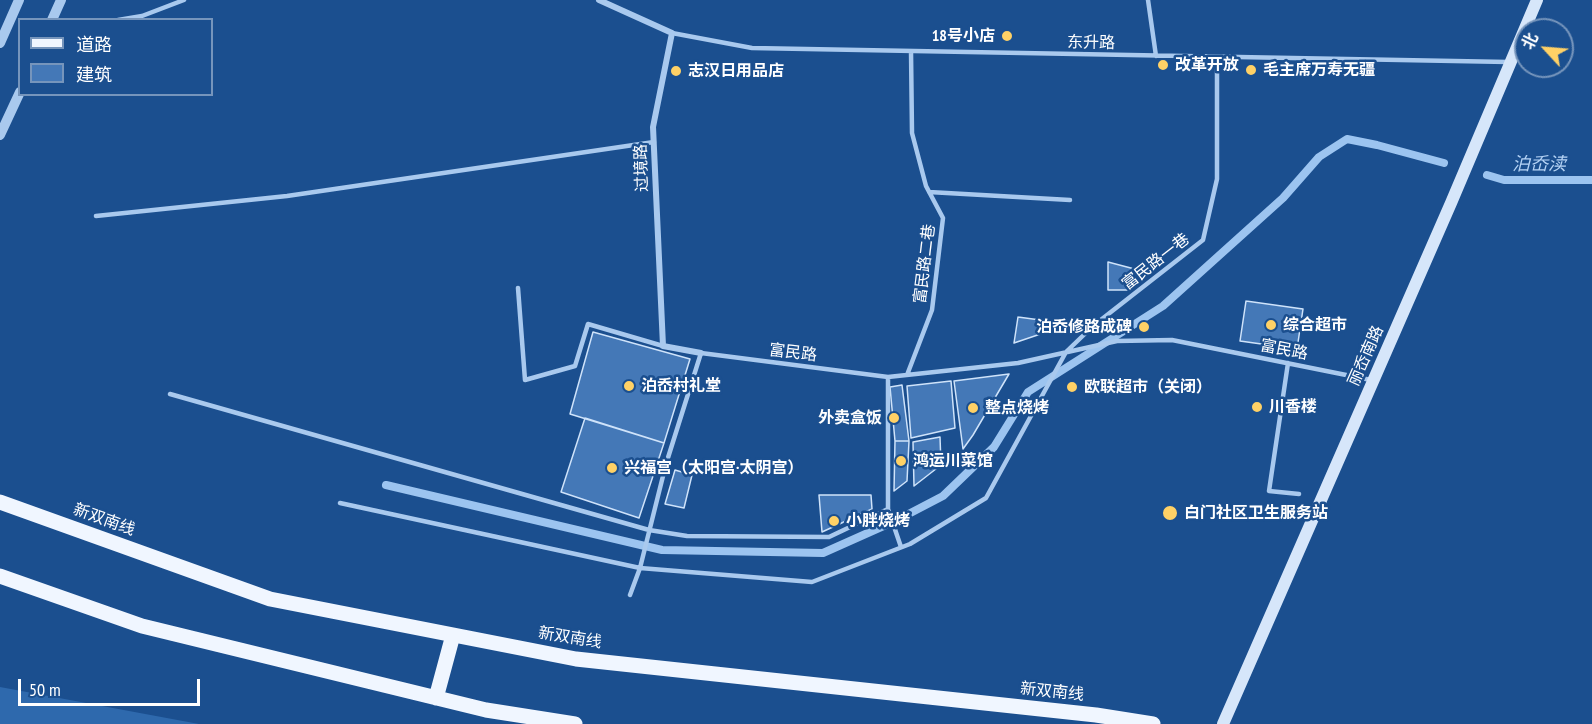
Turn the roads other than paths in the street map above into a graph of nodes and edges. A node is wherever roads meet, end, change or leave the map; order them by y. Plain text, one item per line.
1 (19, 0) edge
2 (61, 0) edge
3 (184, 0) edge
4 (599, 0) edge
5 (1148, 0) edge
6 (1536, 0) edge
7 (53, 18) edge
8 (130, 18) edge
9 (672, 33) junction
10 (0, 43) edge
11 (911, 51) junction
12 (1156, 56) junction
13 (1217, 57) junction
14 (1511, 62) junction
15 (18, 96) edge
16 (0, 135) edge
17 (654, 142) junction
18 (929, 192) junction
19 (1070, 200) dead end
20 (96, 216) dead end
21 (518, 288) dead end
22 (663, 346) junction
23 (1067, 352) junction
24 (700, 353) junction
25 (1288, 363) junction
26 (908, 375) junction
27 (888, 377) junction
28 (1373, 380) junction
29 (170, 394) dead end
30 (1299, 494) dead end
31 (0, 502) edge
32 (340, 503) dead end
33 (888, 509) junction
34 (649, 530) junction
35 (901, 547) junction
36 (641, 565) junction
37 (0, 576) edge
38 (630, 595) dead end
39 (453, 635) junction
40 (436, 698) junction
41 (575, 724) edge
42 (1153, 724) edge
43 (1223, 724) edge

1 - 10 street
2 - 7 street
3 - 8 lane
4 - 9 street
5 - 12 lane
6 - 14 main road, 丽岙南路
9 - 11 lane, 东升路
9 - 17 street, 过境路
11 - 12 lane, 东升路
11 - 18 lane, 富民路二巷
12 - 13 lane, 东升路
13 - 14 lane, 东升路
13 - 23 lane, 富民路一巷
14 - 28 main road, 丽岙南路
15 - 16 street
17 - 20 lane
17 - 22 street, 过境路
18 - 19 lane
18 - 26 lane, 富民路二巷
21 - 22 lane
22 - 24 street
23 - 25 lane, 富民路
23 - 26 lane, 富民路
23 - 35 lane
24 - 27 lane, 富民路
24 - 34 lane
25 - 28 lane, 富民路
25 - 30 lane
26 - 27 lane, 富民路
27 - 33 lane
28 - 43 main road, 丽岙南路
29 - 34 lane
31 - 39 main road, 新双南线
32 - 36 lane
33 - 34 lane
33 - 35 lane
34 - 36 lane
35 - 36 lane
36 - 38 lane
37 - 40 main road
39 - 40 main road
39 - 42 main road, 新双南线
40 - 41 main road

